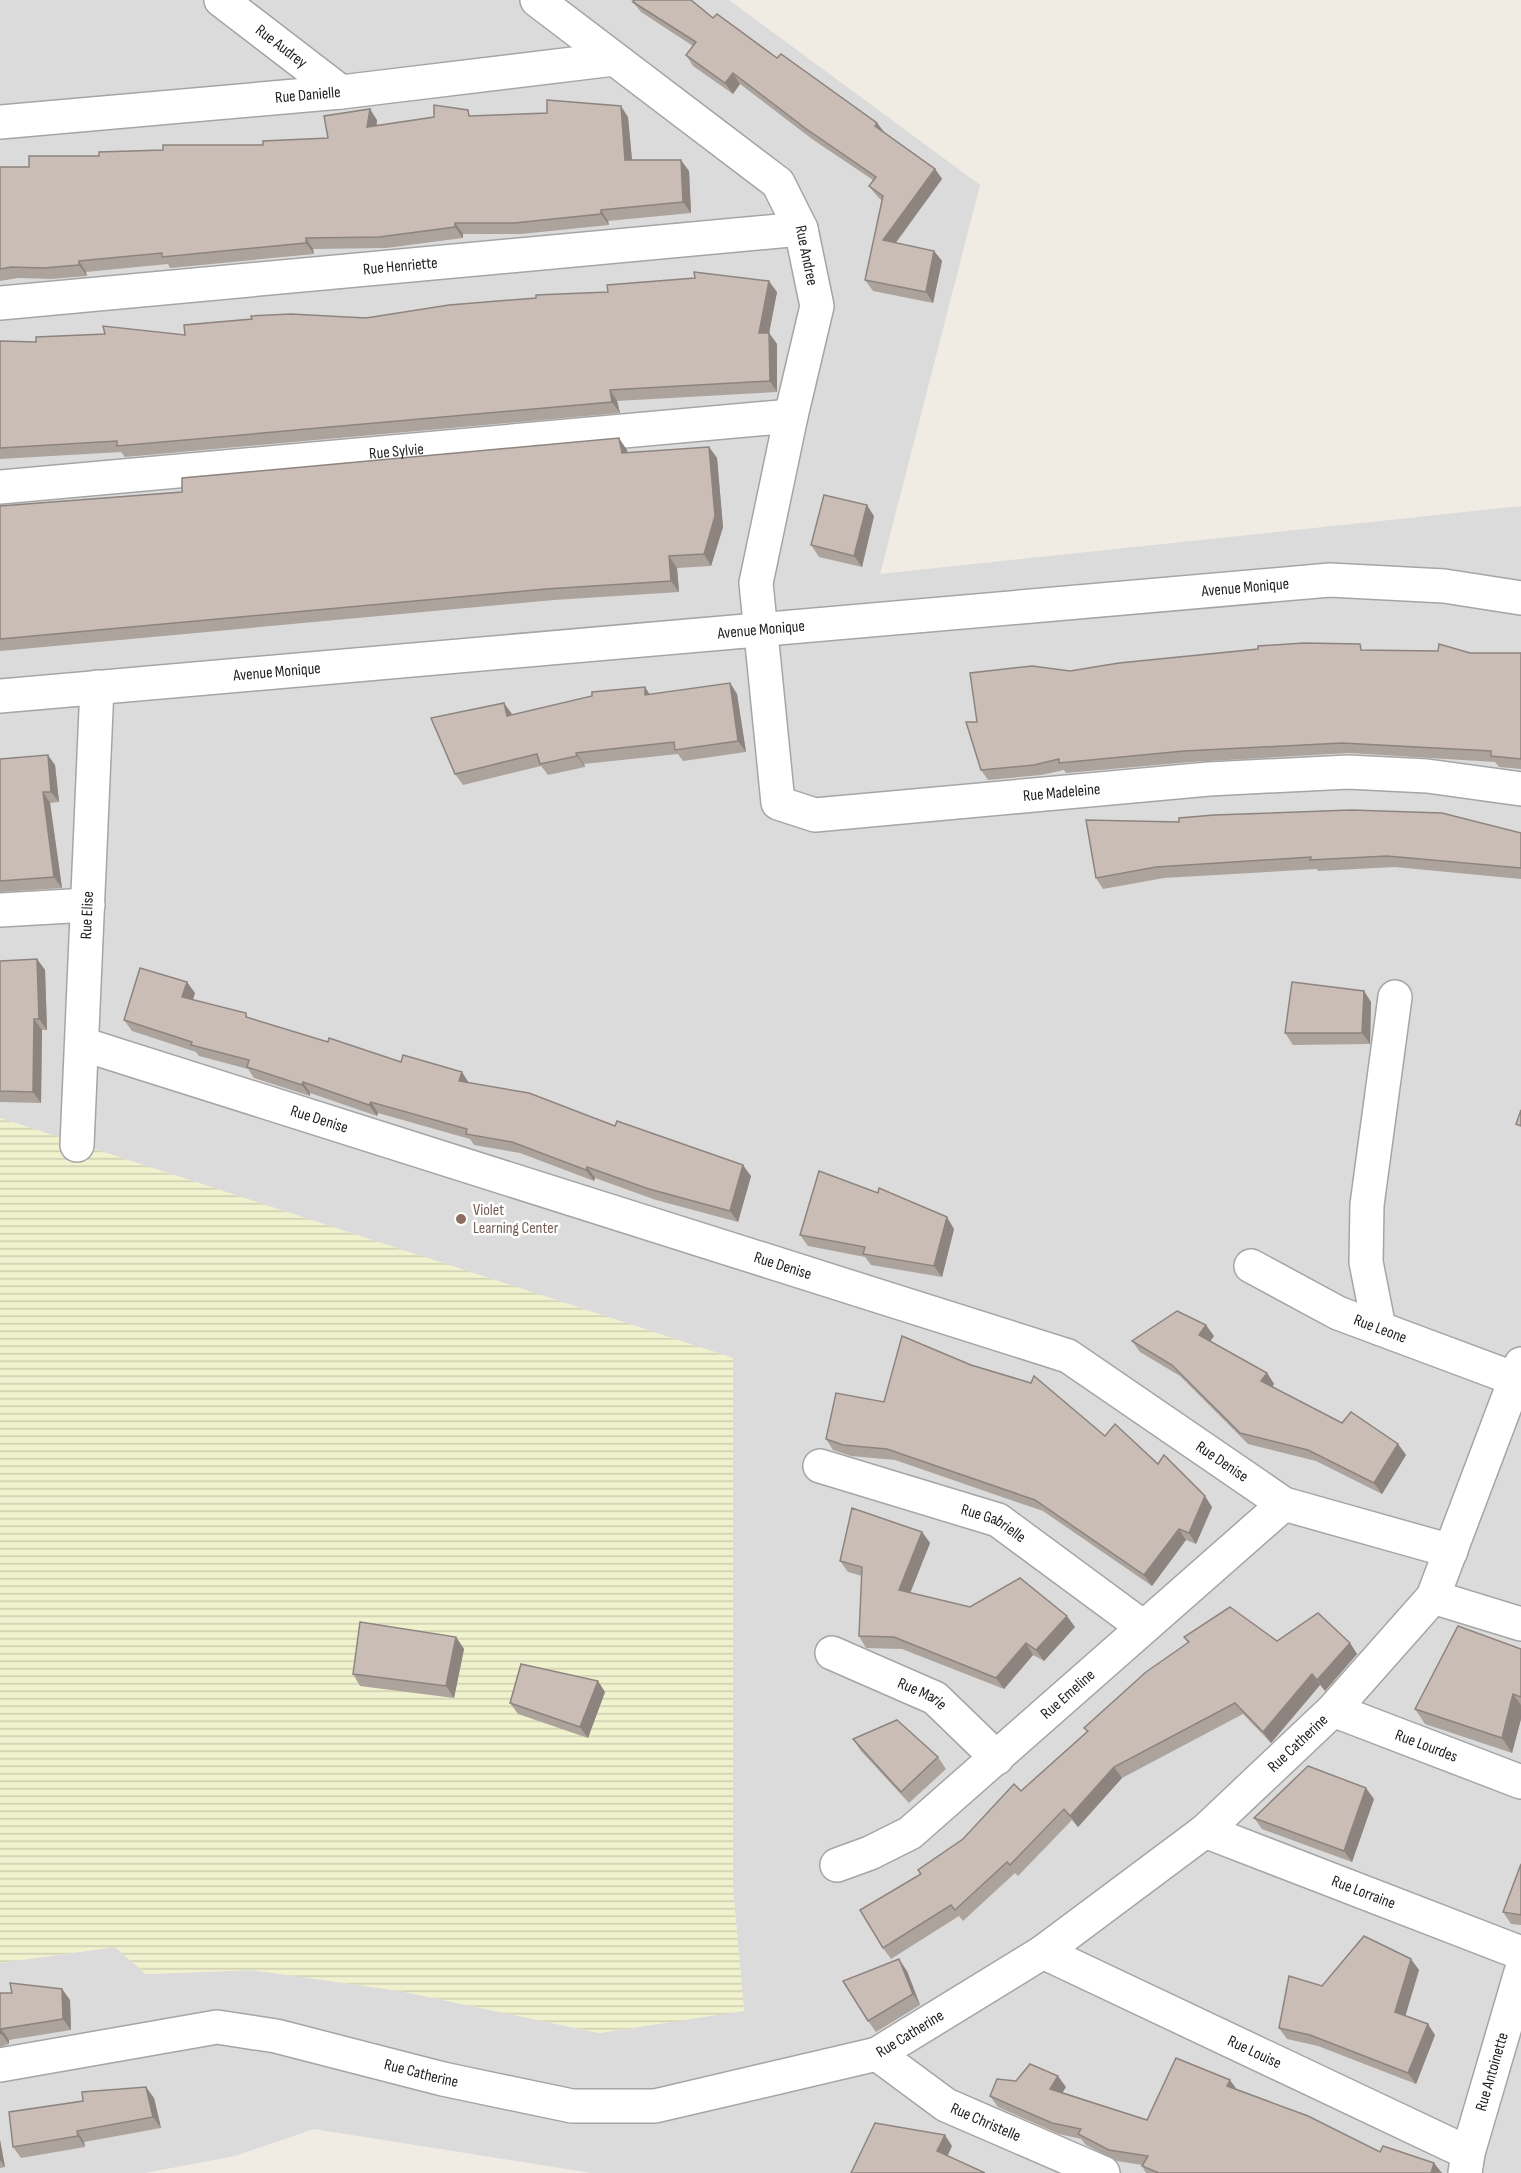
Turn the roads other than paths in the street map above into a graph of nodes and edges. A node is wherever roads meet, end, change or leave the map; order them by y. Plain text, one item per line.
1 (221, 0) edge
2 (537, 0) edge
3 (614, 59) junction
4 (341, 92) junction
5 (0, 122) edge
6 (801, 229) junction
7 (0, 303) edge
8 (791, 416) junction
9 (0, 488) edge
10 (1521, 597) edge
11 (760, 628) junction
12 (97, 687) junction
13 (0, 696) edge
14 (1521, 789) edge
15 (88, 905) junction
16 (0, 910) edge
17 (1395, 997) dead end
18 (82, 1044) junction
19 (77, 1145) dead end
20 (1251, 1266) dead end
21 (1379, 1328) junction
22 (1518, 1371) edge
23 (820, 1467) dead end
24 (1284, 1504) junction
25 (1450, 1551) junction
26 (1433, 1597) junction
27 (1521, 1624) edge
28 (1143, 1627) junction
29 (832, 1653) dead end
30 (1333, 1710) junction
31 (997, 1758) junction
32 (1521, 1782) edge
33 (1205, 1831) junction
34 (837, 1865) dead end
35 (1043, 1952) junction
36 (1521, 1953) edge
37 (1521, 1972) edge
38 (877, 2055) junction
39 (0, 2066) edge
40 (1466, 2163) edge
41 (1103, 2173) edge

1 - 4 street, Rue Audrey
2 - 3 street, Rue Andree
3 - 4 street, Rue Danielle
3 - 6 street, Rue Andree
4 - 5 street, Rue Danielle
6 - 7 street, Rue Henriette
6 - 8 street, Rue Andree
8 - 9 street, Rue Sylvie
8 - 11 street, Rue Andree
10 - 11 street, Avenue Monique
11 - 12 street, Avenue Monique
11 - 14 street, Rue Madeleine
12 - 13 street, Avenue Monique
12 - 15 street, Rue Elise
15 - 16 street
15 - 18 street, Rue Elise
17 - 21 street
18 - 19 street, Rue Elise
18 - 24 street, Rue Denise
20 - 21 street, Rue Leone
21 - 22 street, Rue Leone
22 - 25 street, Rue Catherine
23 - 28 street, Rue Gabrielle
24 - 25 street, Rue Denise
24 - 28 street, Rue Emeline
25 - 26 street, Rue Catherine
26 - 27 street
26 - 30 street, Rue Catherine
28 - 31 street, Rue Emeline
29 - 31 street, Rue Marie
30 - 32 street, Rue Lourdes
30 - 33 street, Rue Catherine
31 - 34 street, Rue Emeline
33 - 35 street, Rue Catherine
33 - 36 street, Rue Lorraine
35 - 38 street, Rue Catherine
35 - 40 street, Rue Louise
37 - 40 street, Rue Antoinette
38 - 39 street, Rue Catherine
38 - 41 street, Rue Christelle

